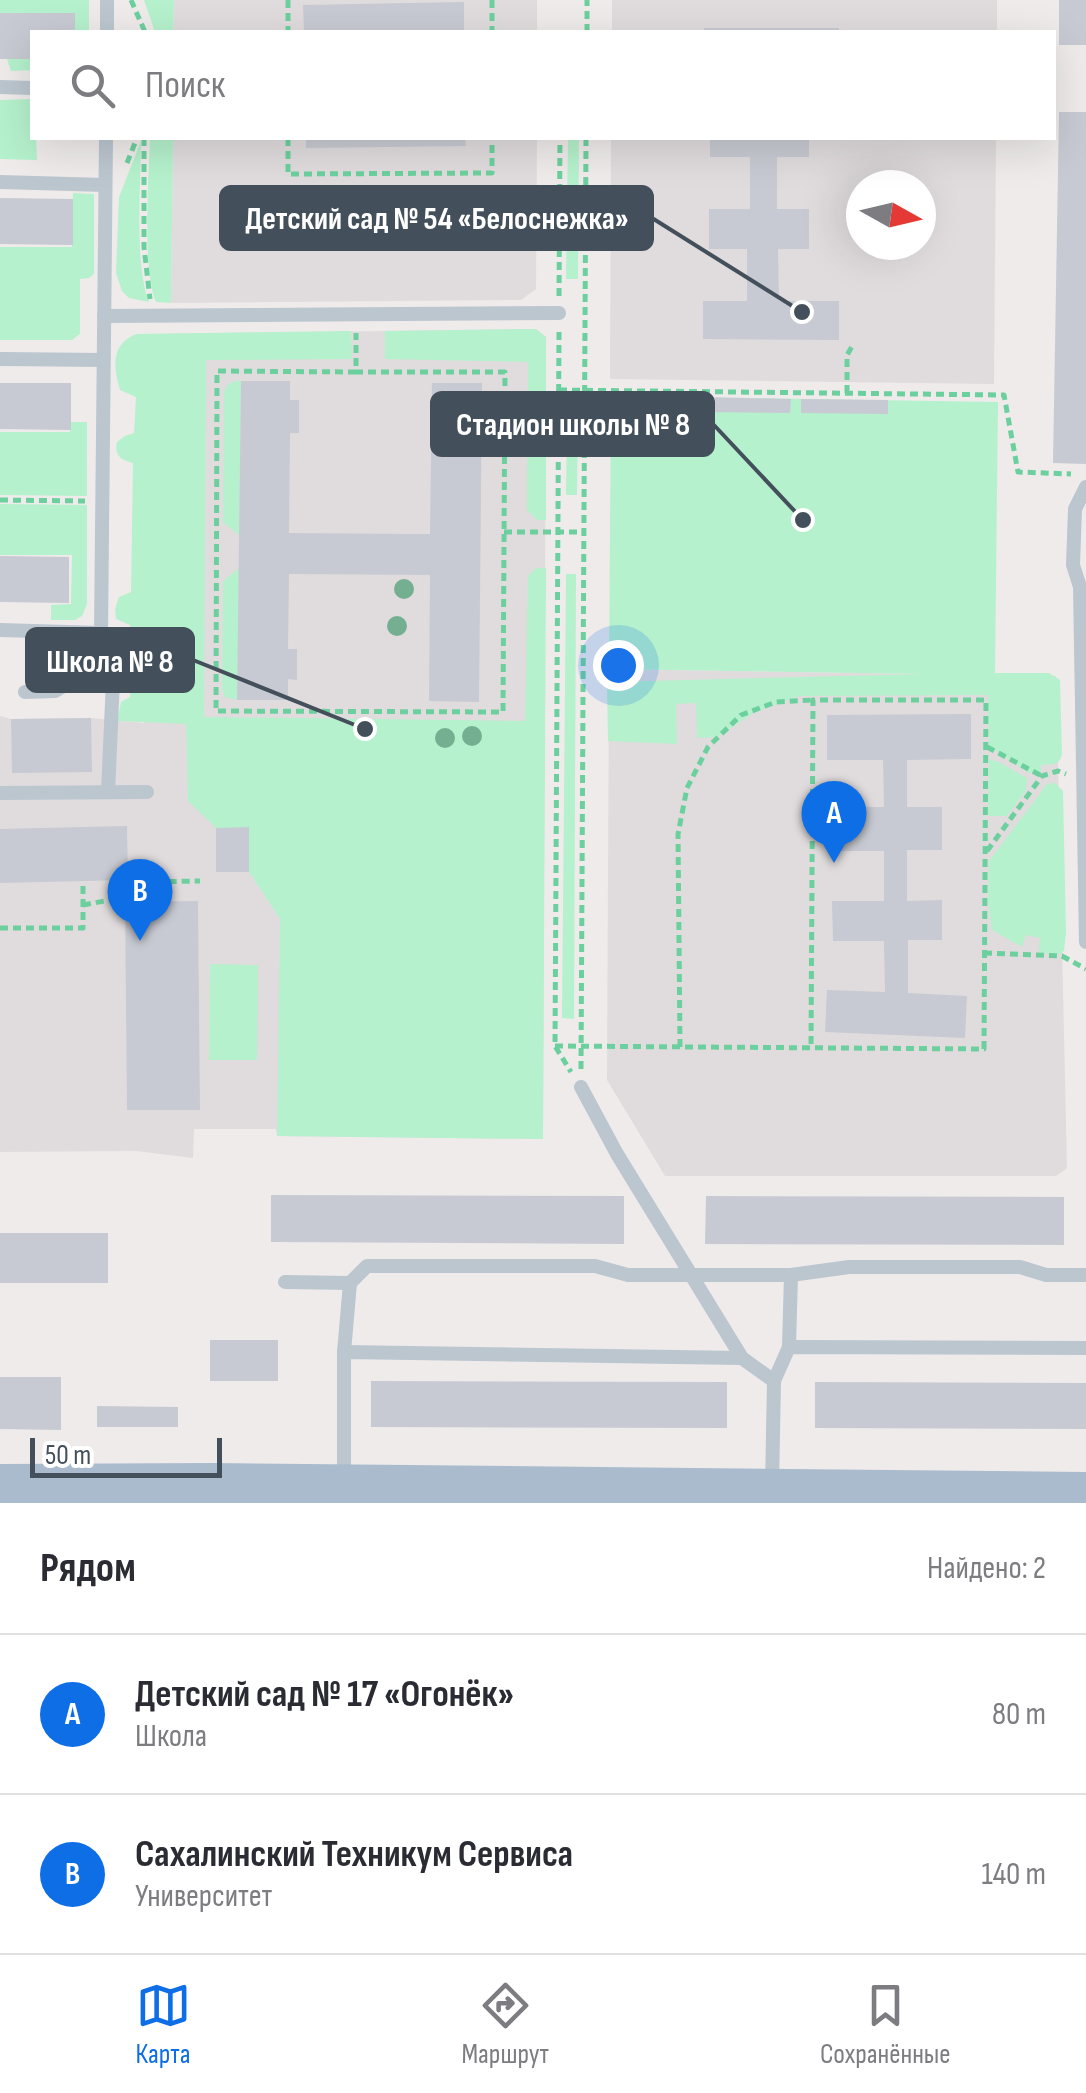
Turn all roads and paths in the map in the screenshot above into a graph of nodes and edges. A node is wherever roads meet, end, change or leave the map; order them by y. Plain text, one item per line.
1 (107, 0) edge
2 (131, 0) edge
3 (288, 0) edge
4 (492, 0) edge
5 (587, 0) edge
6 (107, 30) edge
7 (143, 30) edge
8 (288, 30) edge
9 (492, 30) edge
10 (587, 30) edge
11 (0, 87) edge
12 (30, 88) edge
13 (106, 140) edge
14 (144, 140) edge
15 (288, 140) edge
16 (492, 140) edge
17 (560, 140) edge
18 (586, 140) edge
19 (0, 182) edge
20 (106, 184) junction
21 (559, 313) junction
22 (356, 315) junction
23 (104, 316) junction
24 (157, 316) junction
25 (854, 343) dead end
26 (0, 358) edge
27 (103, 360) junction
28 (356, 372) junction
29 (559, 390) junction
30 (585, 390) junction
31 (846, 393) junction
32 (1075, 474) dead end
33 (1086, 487) edge
34 (0, 500) edge
35 (104, 501) junction
36 (504, 532) junction
37 (558, 532) junction
38 (584, 532) junction
39 (1083, 588) edge
40 (0, 630) edge
41 (101, 633) junction
42 (113, 680) junction
43 (24, 692) dead end
44 (814, 700) junction
45 (986, 746) junction
46 (1042, 776) junction
47 (1085, 782) edge
48 (108, 792) junction
49 (147, 792) dead end
50 (0, 793) edge
51 (985, 854) junction
52 (138, 863) dead end
53 (83, 881) dead end
54 (143, 882) junction
55 (200, 882) dead end
56 (83, 904) junction
57 (0, 928) edge
58 (1086, 942) edge
59 (984, 953) junction
60 (1086, 969) edge
61 (555, 1046) junction
62 (581, 1046) junction
63 (680, 1047) junction
64 (811, 1048) junction
65 (580, 1087) junction
66 (692, 1275) junction
67 (791, 1275) junction
68 (1086, 1276) edge
69 (286, 1282) dead end
70 (350, 1282) junction
71 (789, 1348) junction
72 (1086, 1348) edge
73 (344, 1352) junction
74 (742, 1358) junction
75 (774, 1381) junction
76 (0, 1486) edge
77 (344, 1487) junction
78 (772, 1490) junction
79 (1086, 1493) edge
80 (548, 1496) edge
81 (844, 1497) edge
82 (978, 1498) edge

1 - 6 lane
2 - 7 path
3 - 8 path
4 - 9 path
5 - 10 path
11 - 12 lane
13 - 20 lane
14 - 24 path
15 - 16 path
17 - 21 path
18 - 30 path
19 - 20 lane
20 - 23 lane
21 - 22 lane
21 - 29 path
22 - 24 lane
22 - 28 path
23 - 24 lane
23 - 27 lane
25 - 31 path
26 - 27 lane
27 - 35 lane
28 - 36 path
28 - 36 path
29 - 30 path
29 - 37 path
30 - 31 path
30 - 38 path
31 - 32 path
33 - 39 lane
34 - 35 path
35 - 41 lane
36 - 37 path
37 - 38 path
37 - 61 path
38 - 62 path
39 - 47 lane
40 - 41 lane
41 - 42 lane
42 - 43 lane
42 - 48 lane
44 - 45 path
44 - 63 path
44 - 64 path
45 - 46 path
45 - 51 path
46 - 47 path
46 - 51 path
47 - 58 lane
48 - 49 lane
48 - 50 lane
51 - 59 path
52 - 54 path
53 - 56 path
54 - 55 path
54 - 56 path
56 - 57 path
59 - 60 path
59 - 64 path
61 - 62 path
61 - 65 path
62 - 63 path
62 - 65 path
63 - 64 path
65 - 66 lane
66 - 67 lane
66 - 70 lane
66 - 74 lane
67 - 68 lane
67 - 71 lane
69 - 70 lane
70 - 73 lane
71 - 72 lane
71 - 75 lane
73 - 74 lane
73 - 77 lane
74 - 75 lane
75 - 78 lane
76 - 77 main road
77 - 80 main road
78 - 80 main road
78 - 81 main road
79 - 82 main road
81 - 82 main road

